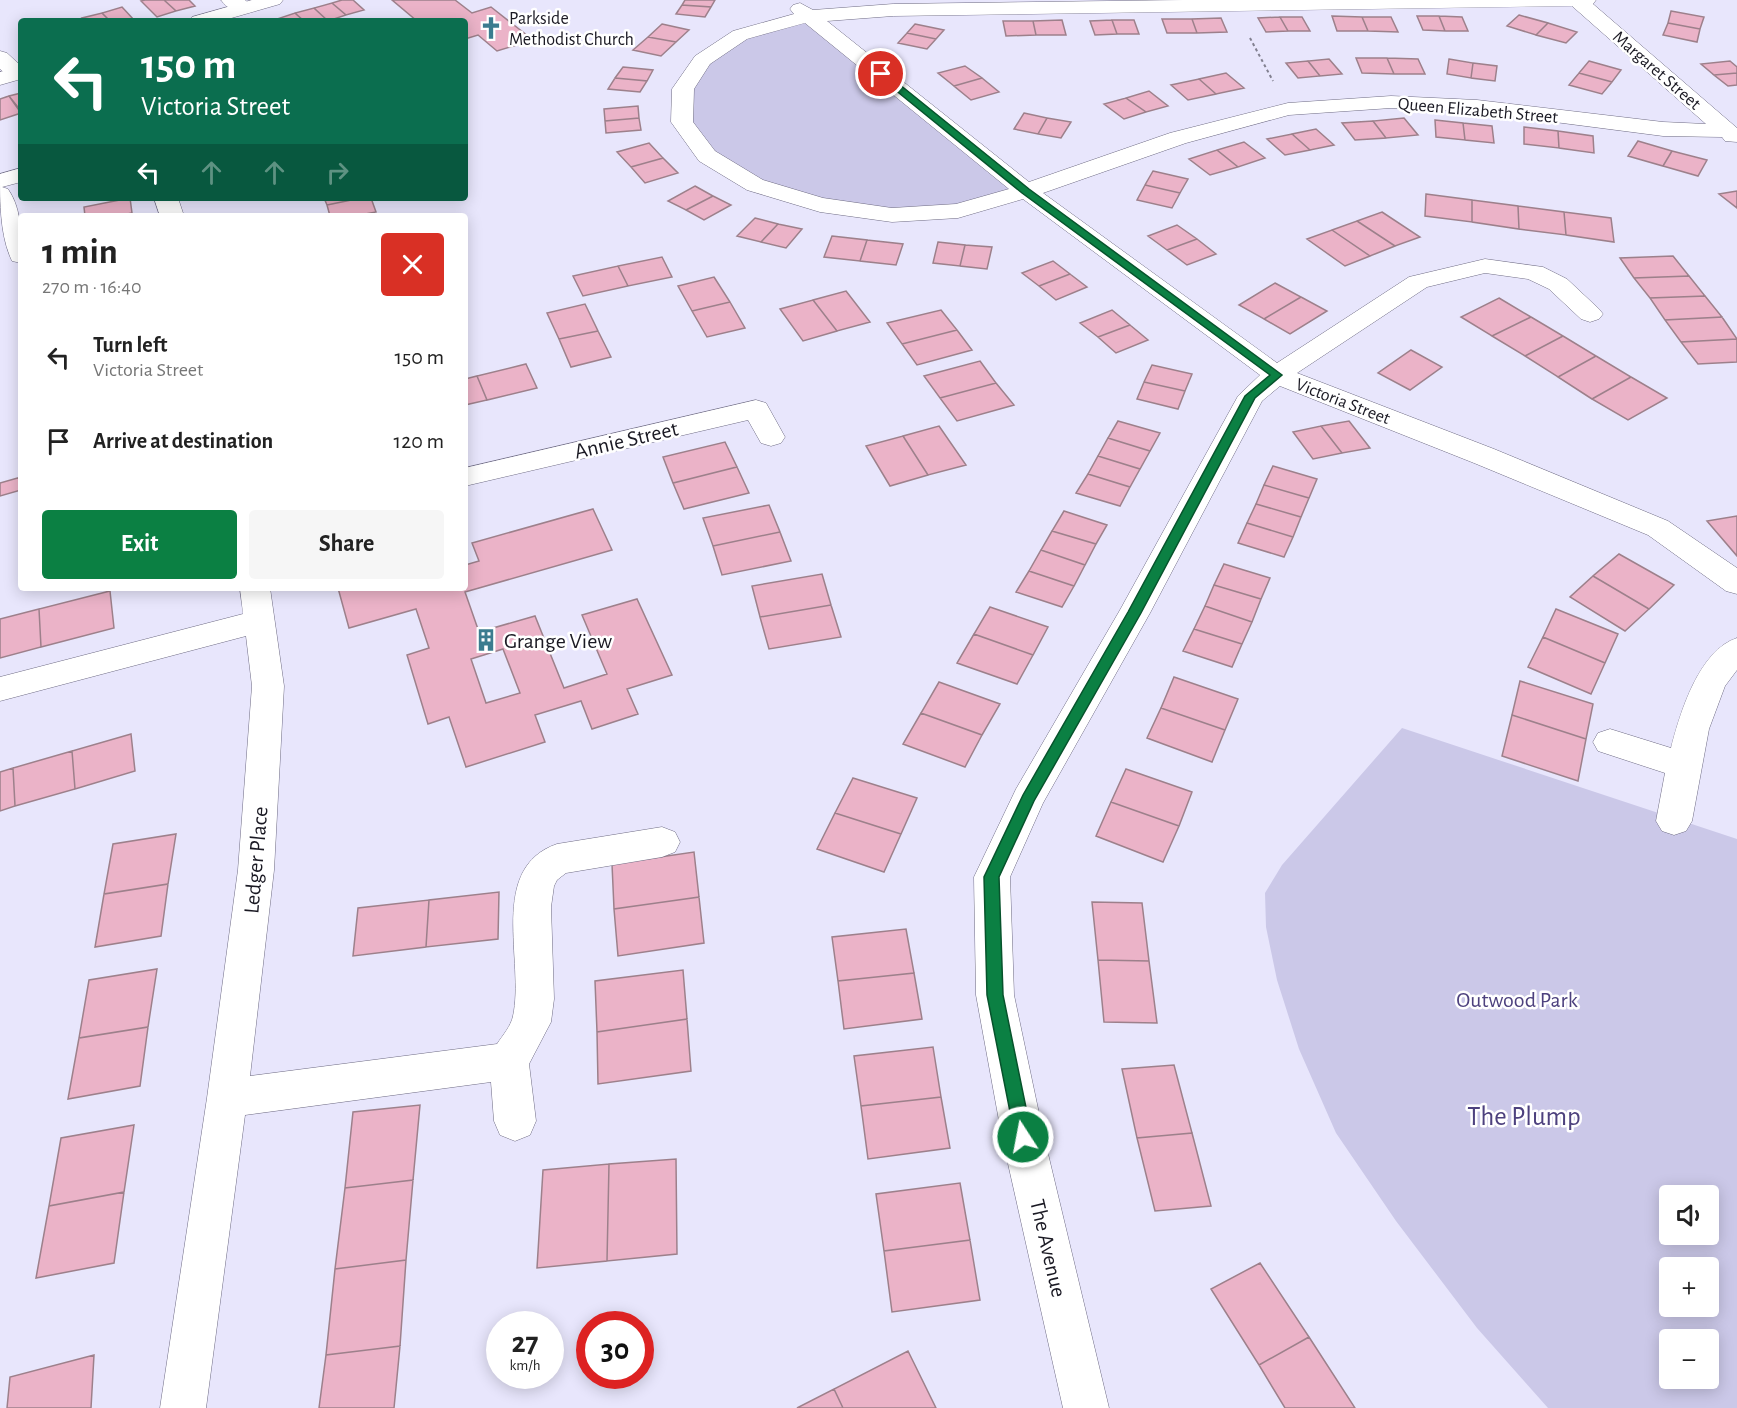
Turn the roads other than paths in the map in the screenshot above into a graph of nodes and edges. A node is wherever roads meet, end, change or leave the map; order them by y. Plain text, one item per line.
1 (273, 0) edge
2 (787, 0) edge
3 (1582, 0) edge
4 (238, 4) edge
5 (808, 16) junction
6 (206, 18) edge
7 (0, 57) edge
8 (13, 75) edge
9 (1732, 135) edge
10 (18, 176) edge
11 (0, 181) edge
12 (1026, 191) junction
13 (0, 194) edge
14 (18, 247) edge
15 (1590, 314) dead end
16 (1277, 375) junction
17 (771, 437) dead end
18 (468, 476) edge
19 (1737, 583) edge
20 (257, 604) edge
21 (1737, 650) edge
22 (0, 690) edge
23 (1610, 742) dead end
24 (1682, 765) junction
25 (1674, 821) dead end
26 (662, 842) dead end
27 (509, 1061) junction
28 (227, 1098) junction
29 (515, 1121) dead end
30 (183, 1408) edge
31 (1086, 1408) edge

1 - 4 street
2 - 5 street, Victoria Street
3 - 5 street, Queen Elizabeth Street
3 - 9 street, Margaret Street
4 - 6 street
5 - 12 street, Victoria Street
5 - 12 street, Queen Elizabeth Street
7 - 8 street
9 - 12 street, Queen Elizabeth Street
10 - 11 street
12 - 16 street, Victoria Street
13 - 14 street
15 - 16 street, The Avenue
16 - 19 street, Victoria Street
16 - 31 street, The Avenue
17 - 18 street, Annie Street
20 - 22 street, Ledger Place
20 - 28 street, Ledger Place
21 - 24 street
23 - 24 street
24 - 25 street
26 - 27 street
27 - 28 street
27 - 29 street
28 - 30 street, Ledger Place

